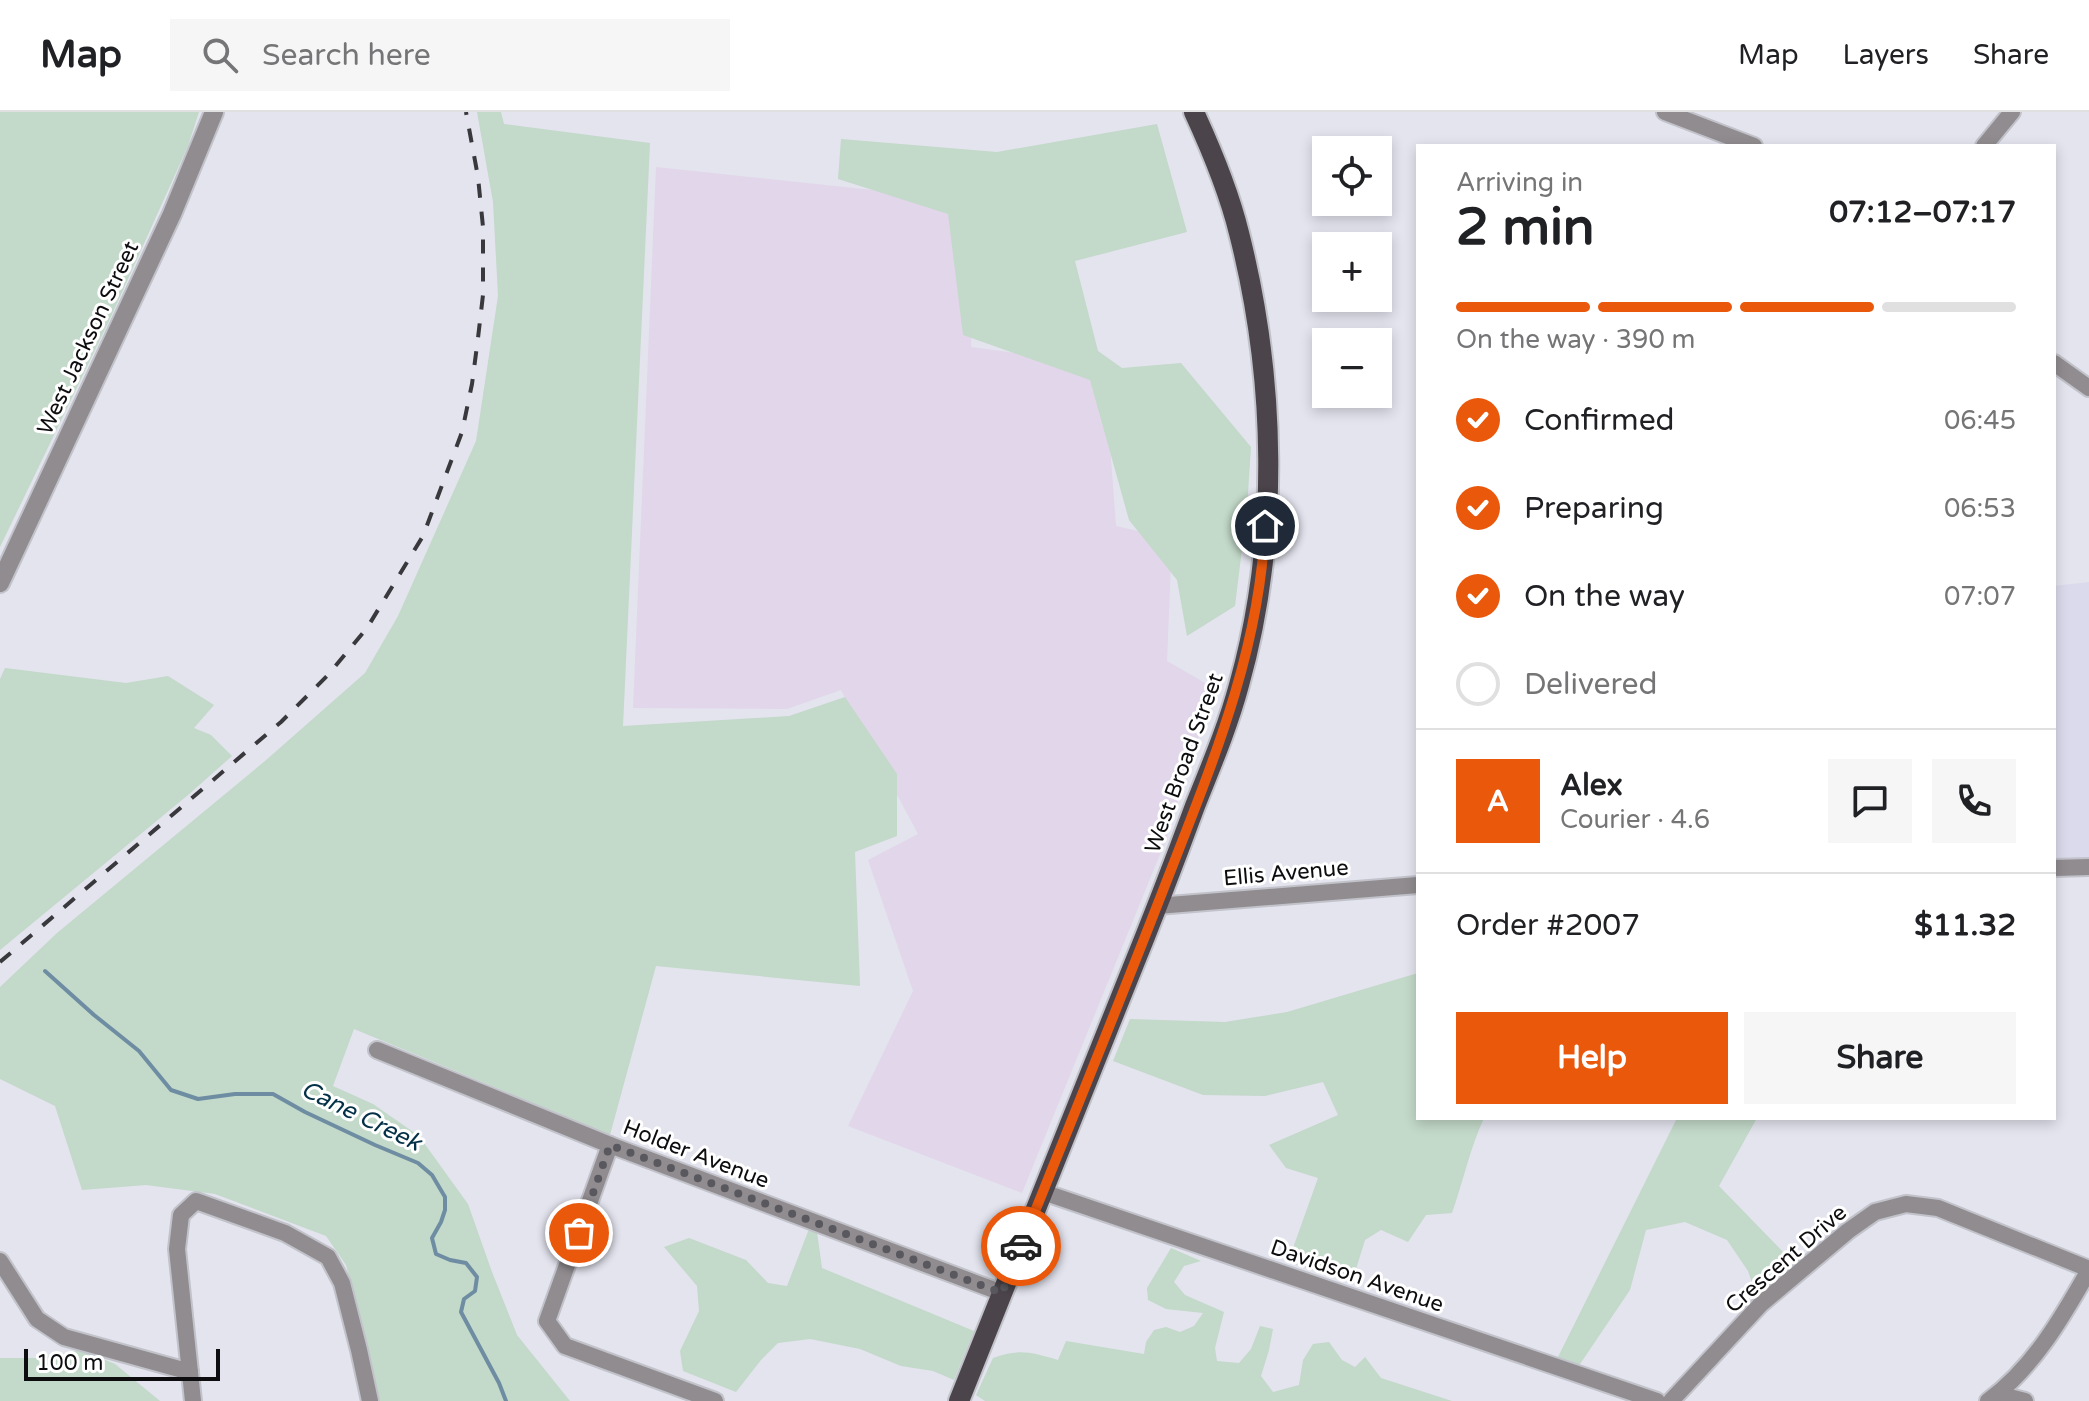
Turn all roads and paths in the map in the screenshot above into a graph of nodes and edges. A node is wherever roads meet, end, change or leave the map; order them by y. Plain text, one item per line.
1 (214, 112) edge
2 (1194, 112) edge
3 (1665, 112) edge
4 (2012, 112) edge
5 (1749, 144) edge
6 (1986, 144) edge
7 (2056, 364) edge
8 (2089, 388) edge
9 (0, 583) edge
10 (2089, 867) edge
11 (2056, 868) edge
12 (1416, 885) edge
13 (1157, 906) junction
14 (377, 1050) dead end
15 (610, 1145) junction
16 (1043, 1192) junction
17 (0, 1261) edge
18 (2089, 1270) edge
19 (1002, 1293) junction
20 (190, 1372) junction
21 (1993, 1398) edge
22 (193, 1401) edge
23 (370, 1401) edge
24 (715, 1401) edge
25 (959, 1401) edge
26 (1657, 1401) edge
27 (1671, 1401) edge
28 (2025, 1401) edge

1 - 9 street, West Jackson Street
2 - 13 main road, West Broad Street
3 - 5 street
4 - 6 street
7 - 8 street
10 - 11 street
12 - 13 street, Ellis Avenue
13 - 16 main road, West Broad Street
14 - 15 street, Holder Avenue
15 - 19 street, Holder Avenue
15 - 24 street
16 - 19 main road, West Broad Street
16 - 26 street, Davidson Avenue
17 - 20 street
18 - 21 street
18 - 27 street, Crescent Drive
19 - 25 main road, West Broad Street
20 - 22 street
20 - 23 street
21 - 28 street

